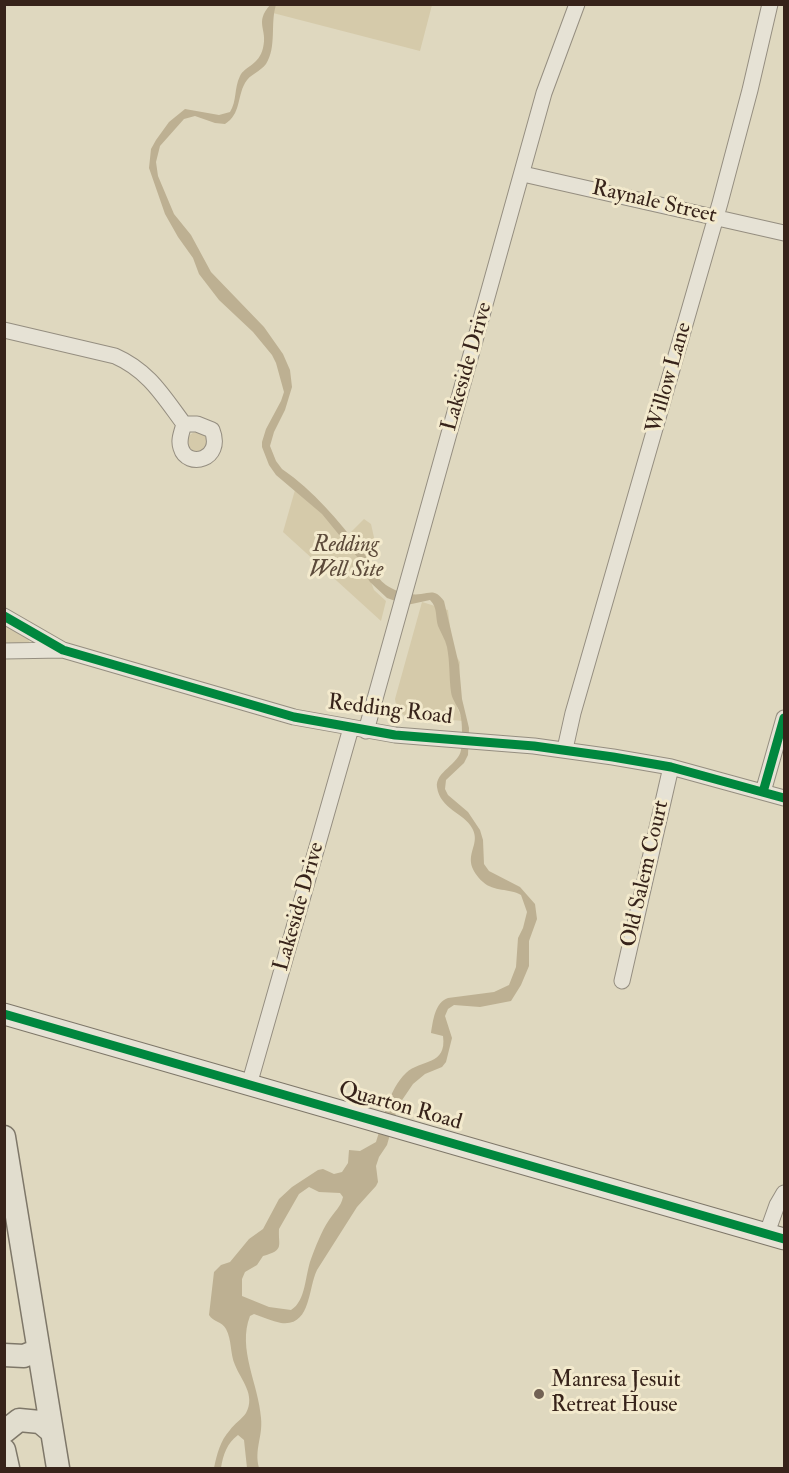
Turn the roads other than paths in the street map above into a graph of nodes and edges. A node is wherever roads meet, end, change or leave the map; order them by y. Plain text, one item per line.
1 (577, 4) edge
2 (770, 4) edge
3 (523, 174) junction
4 (716, 217) junction
5 (784, 233) edge
6 (4, 330) edge
7 (184, 424) dead end
8 (4, 616) edge
9 (63, 650) junction
10 (4, 651) edge
11 (784, 718) edge
12 (358, 730) junction
13 (565, 750) junction
14 (671, 767) junction
15 (763, 792) junction
16 (784, 798) edge
17 (622, 981) dead end
18 (4, 1014) edge
19 (249, 1085) junction
20 (6, 1144) edge
21 (784, 1193) edge
22 (776, 1236) edge
23 (38, 1350) junction
24 (4, 1355) edge
25 (4, 1432) edge
26 (52, 1432) junction
27 (4, 1450) edge
28 (8, 1468) edge
29 (58, 1468) edge

1 - 3 street, Lakeside Drive
2 - 4 street, Willow Lane
3 - 4 street, Raynale Street
3 - 12 street, Lakeside Drive
4 - 5 street, Raynale Street
4 - 13 street, Willow Lane
6 - 7 street
8 - 9 street, Redding Road
9 - 10 street, Redding Road
9 - 12 street, Redding Road
11 - 15 street
12 - 13 street, Redding Road
12 - 19 street, Lakeside Drive
13 - 14 street, Redding Road
14 - 15 street, Redding Road
14 - 17 street, Old Salem Court
15 - 16 street, Redding Road
18 - 19 street, Quarton Road
19 - 22 street, Quarton Road
20 - 23 main road
21 - 22 street
23 - 24 main road
23 - 26 main road
25 - 26 main road
26 - 29 main road
27 - 28 main road

